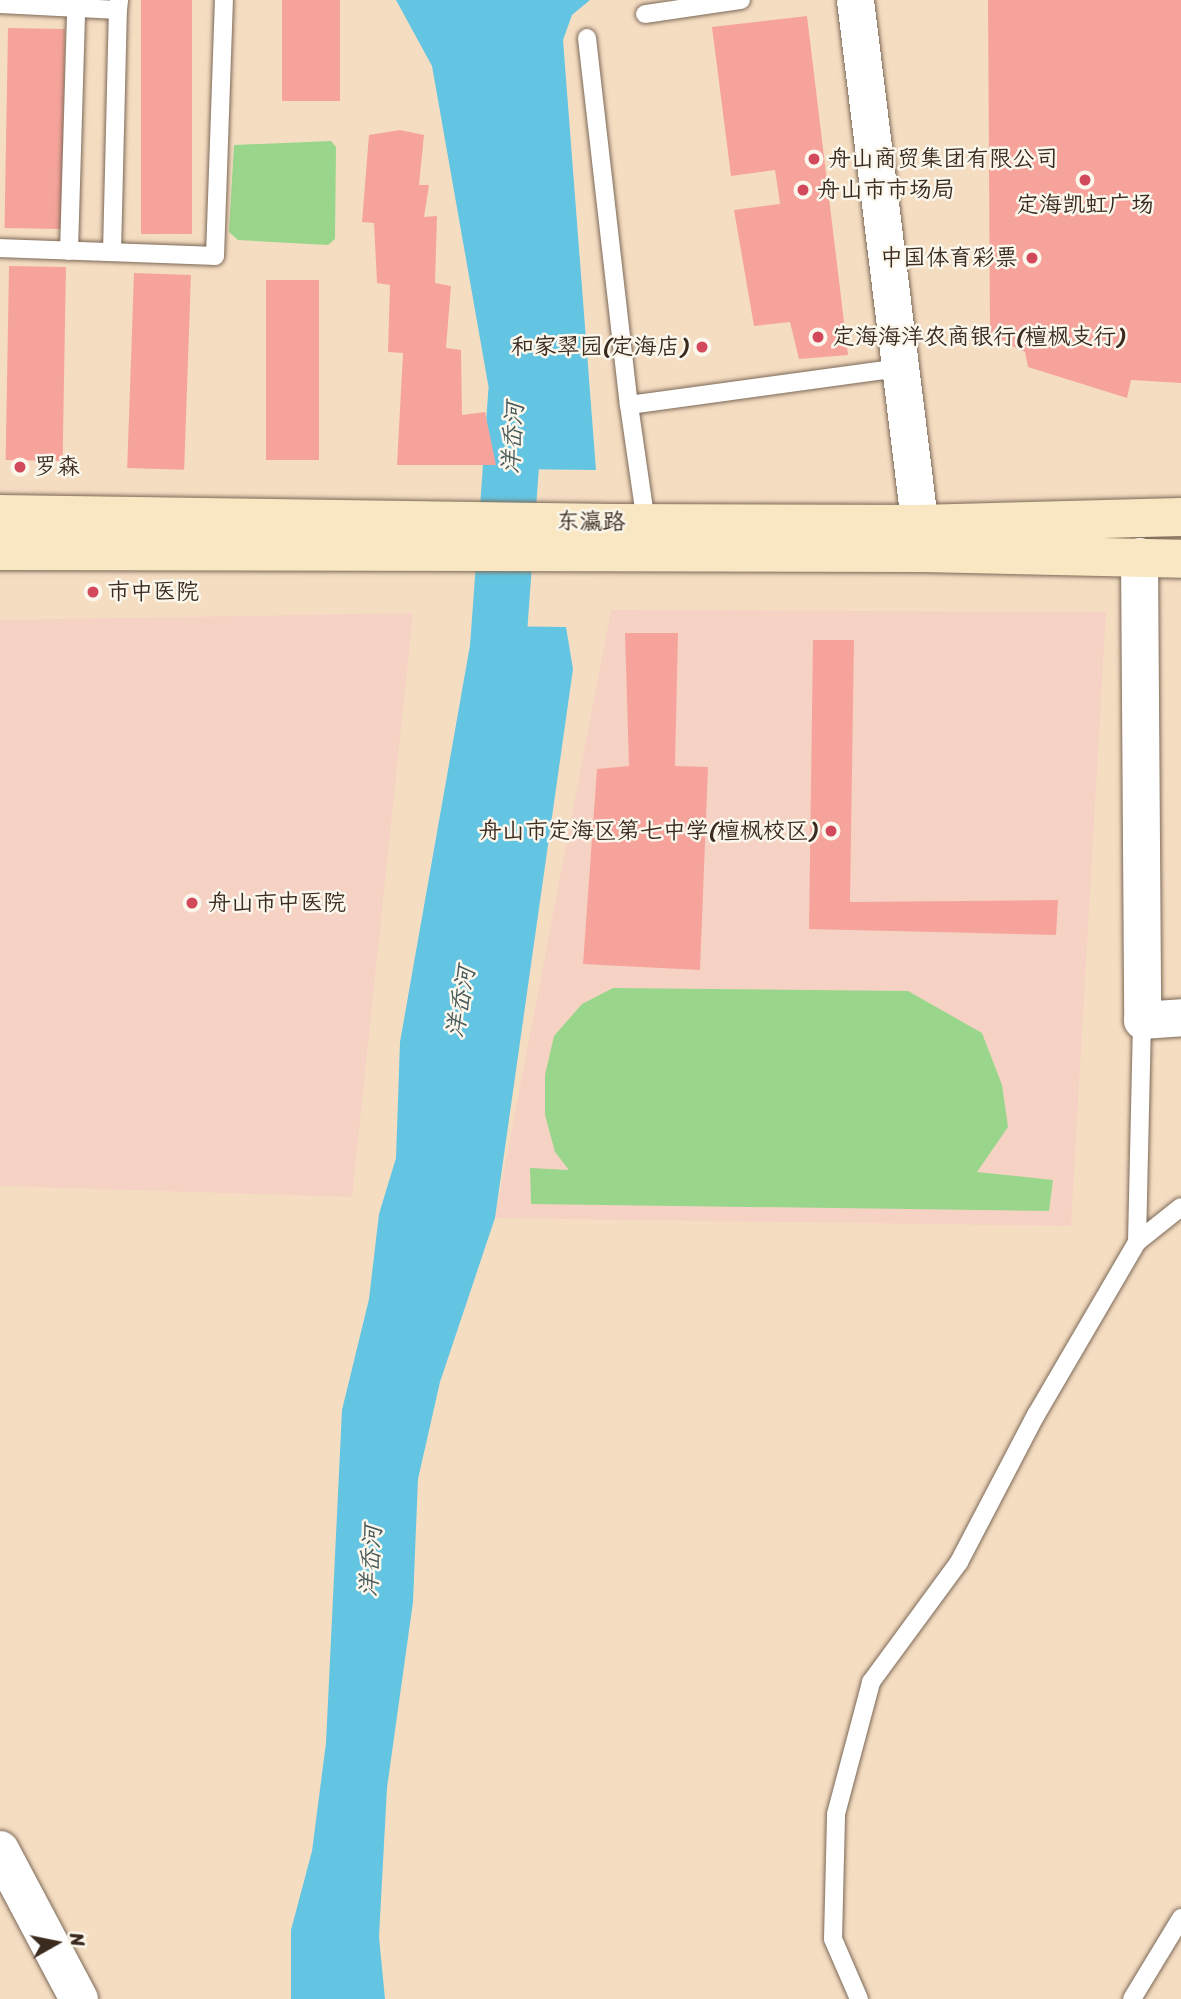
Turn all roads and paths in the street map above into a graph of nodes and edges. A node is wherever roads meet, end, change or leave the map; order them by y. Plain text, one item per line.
1 (224, 0) edge
2 (741, 0) edge
3 (855, 0) edge
4 (0, 4) edge
5 (118, 5) edge
6 (76, 8) junction
7 (645, 14) dead end
8 (587, 38) dead end
9 (0, 248) edge
10 (69, 251) junction
11 (112, 253) junction
12 (900, 368) junction
13 (629, 405) junction
14 (0, 514) edge
15 (1181, 517) edge
16 (623, 533) junction
17 (459, 535) junction
18 (921, 539) junction
19 (0, 551) edge
20 (1139, 556) junction
21 (1181, 559) edge
22 (1181, 1017) edge
23 (1142, 1020) junction
24 (1181, 1207) edge
25 (1138, 1242) junction
26 (0, 1850) edge
27 (1181, 1918) edge
28 (79, 1999) edge
29 (859, 1999) edge
30 (1132, 1999) edge

1 - 11 lane
2 - 7 lane
3 - 12 street
4 - 6 lane
5 - 6 lane
5 - 11 lane
6 - 10 lane
8 - 13 lane
9 - 10 lane
10 - 11 lane
12 - 13 lane
12 - 18 street
13 - 16 lane
14 - 17 main road, 东瀛路
15 - 18 main road, 东瀛路
16 - 17 main road, 东瀛路
16 - 18 main road, 东瀛路
17 - 19 main road, 东瀛路
18 - 20 main road, 东瀛路
20 - 21 main road, 东瀛路
20 - 23 street
22 - 23 street
23 - 25 lane
24 - 25 lane
25 - 29 lane
26 - 28 street
27 - 30 lane

